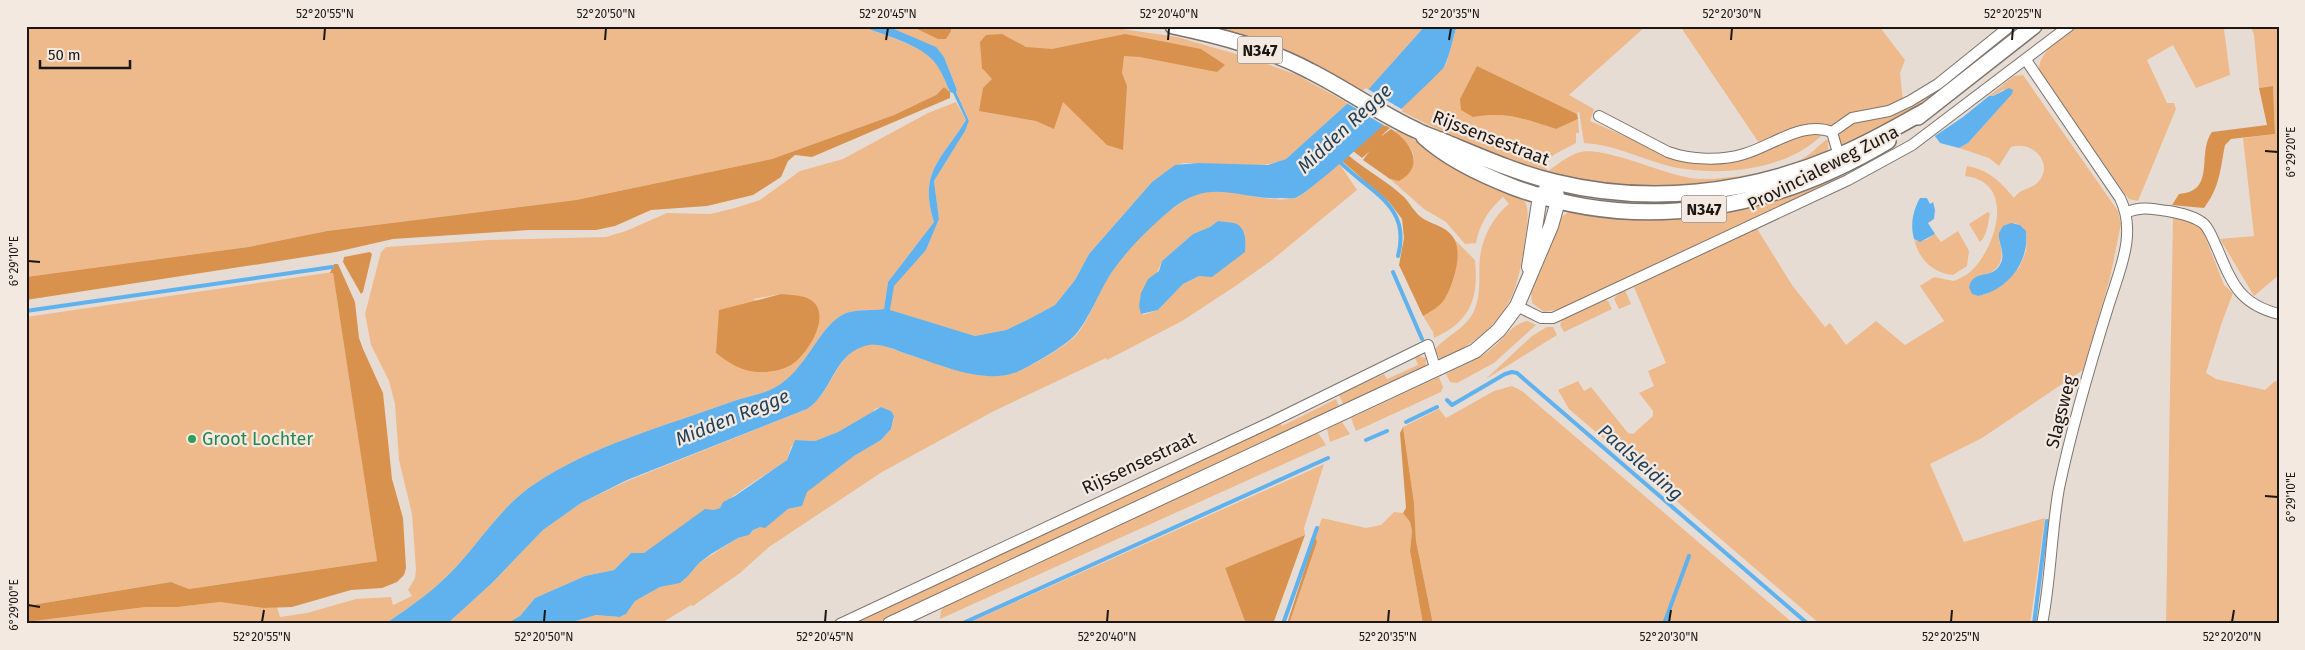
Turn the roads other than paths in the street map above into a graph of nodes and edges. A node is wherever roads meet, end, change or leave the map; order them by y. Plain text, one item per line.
1 (1172, 26) edge
2 (2010, 26) edge
3 (2034, 26) edge
4 (2070, 26) edge
5 (2026, 60) junction
6 (1599, 116) dead end
7 (1409, 126) junction
8 (1832, 132) junction
9 (1840, 162) junction
10 (1554, 182) junction
11 (1540, 196) junction
12 (1558, 201) junction
13 (2127, 212) junction
14 (1527, 282) junction
15 (1517, 306) junction
16 (2279, 314) edge
17 (1439, 369) junction
18 (840, 624) edge
19 (890, 624) edge
20 (2042, 624) edge

1 - 7 main road, N347
2 - 8 street, Provincialeweg Zuna
3 - 9 main road, Provincialeweg Zuna / N347
4 - 5 street, Provincialeweg Zuna
5 - 13 street
5 - 15 street, Provincialeweg Zuna
6 - 8 street, Provincialeweg Zuna
7 - 10 main road, Rijssensestraat / N347
7 - 11 main road, Rijssensestraat / N347
8 - 9 street
9 - 10 main road, Provincialeweg Zuna / N347
9 - 12 main road, Provincialeweg Zuna / N347
10 - 11 main road, Rijssensestraat
10 - 12 main road, Rijssensestraat
11 - 12 main road, Provincialeweg Zuna / N347
11 - 14 main road, Rijssensestraat
12 - 14 main road, Rijssensestraat
13 - 16 street
13 - 20 street, Slagsweg
14 - 15 main road, Rijssensestraat
15 - 17 main road, Rijssensestraat
17 - 18 street, Rijssensestraat
17 - 19 main road, Rijssensestraat

